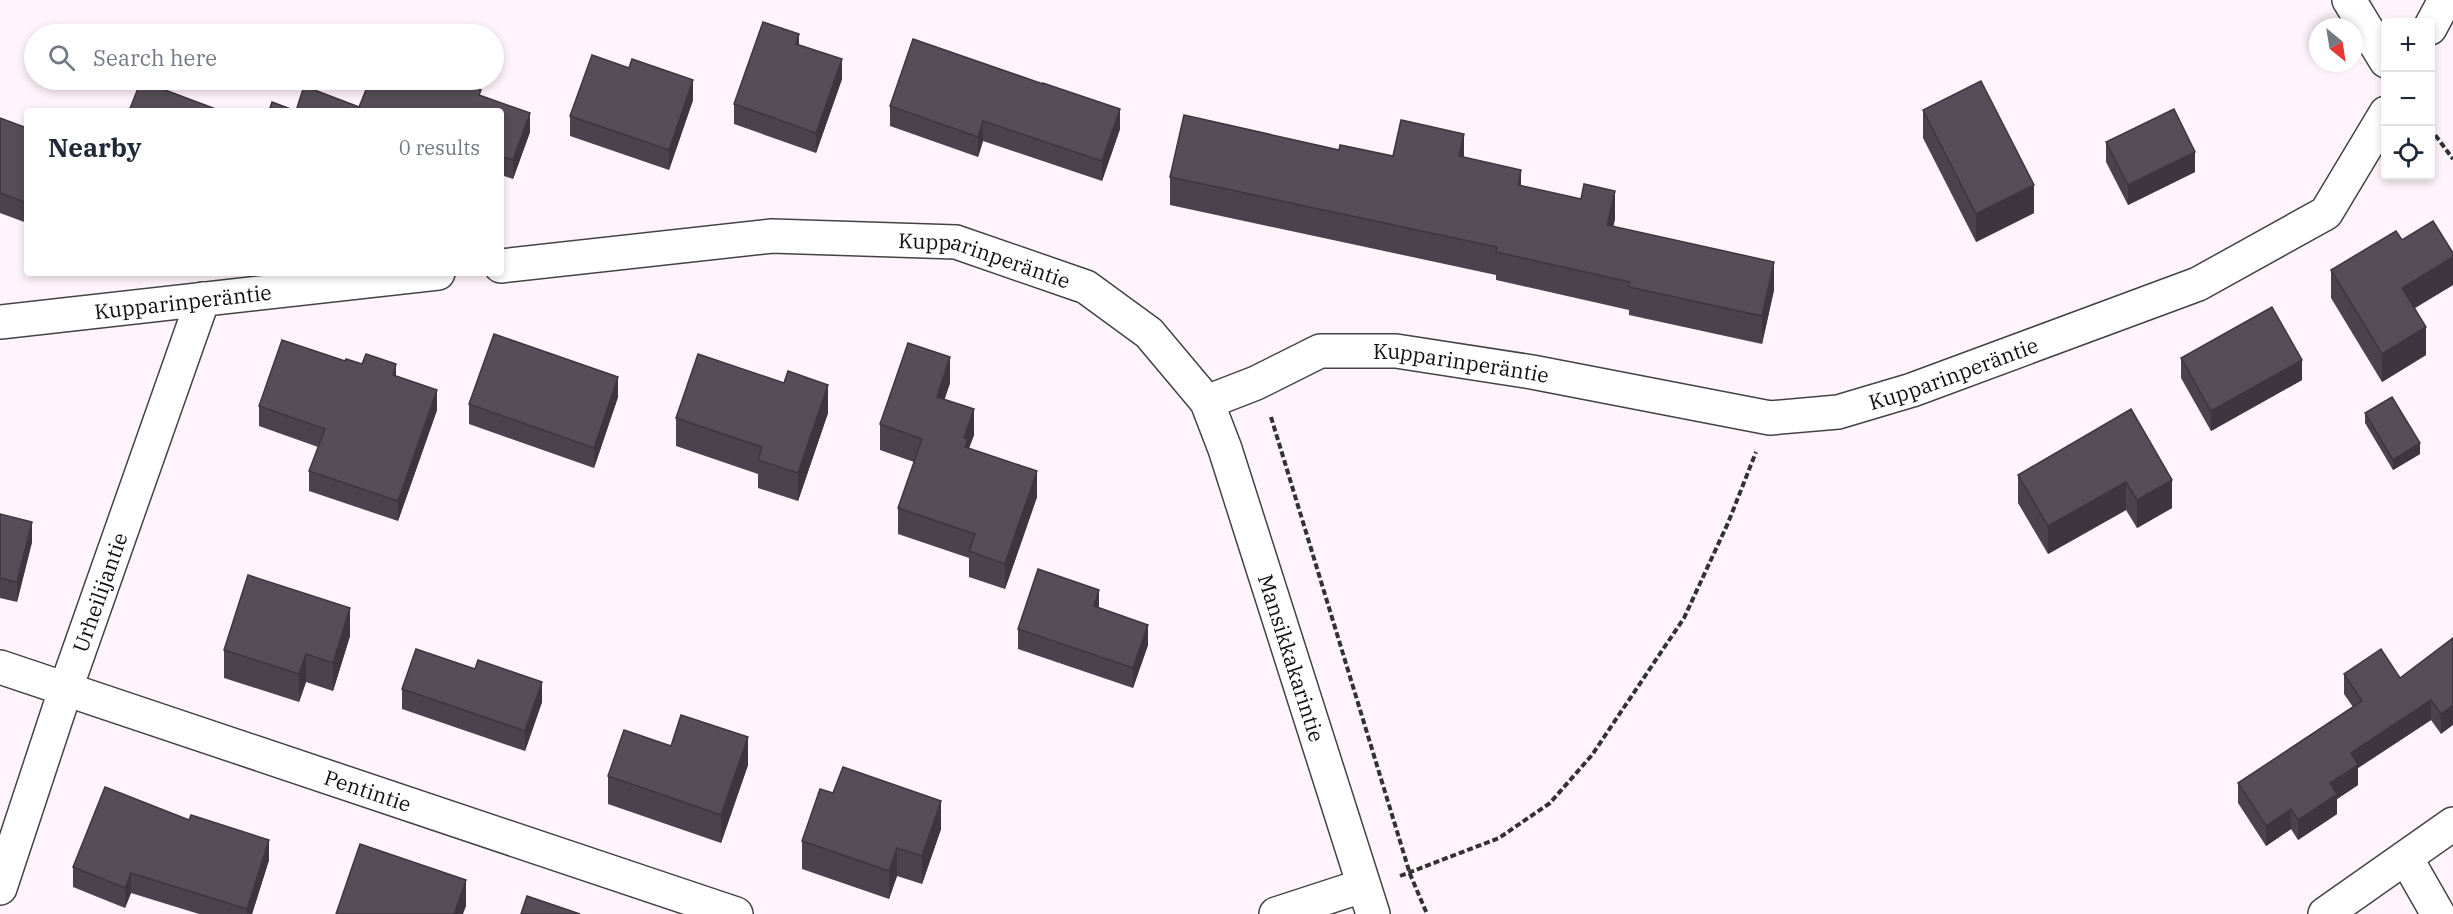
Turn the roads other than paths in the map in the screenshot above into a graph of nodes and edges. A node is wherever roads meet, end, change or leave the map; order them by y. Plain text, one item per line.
1 (2349, 0) edge
2 (2445, 0) edge
3 (2435, 19) edge
4 (2381, 54) edge
5 (2381, 120) edge
6 (504, 266) edge
7 (411, 276) edge
8 (203, 299) junction
9 (0, 322) edge
10 (1207, 402) junction
11 (0, 668) edge
12 (66, 688) junction
13 (2453, 824) edge
14 (2406, 858) junction
15 (0, 888) edge
16 (1367, 900) edge
17 (736, 914) edge
18 (1276, 914) edge
19 (2325, 914) edge
20 (2438, 914) edge

1 - 4 street
2 - 3 street
5 - 10 street, Kupparinperäntie
6 - 10 street, Kupparinperäntie
7 - 8 street, Kupparinperäntie
8 - 9 street, Kupparinperäntie
8 - 12 street, Urheilijantie
10 - 16 street, Mansikkakarintie
11 - 12 street, Pentintie
12 - 15 street, Urheilijantie
12 - 17 street, Pentintie
13 - 14 street
14 - 19 street
14 - 20 street
16 - 18 street

